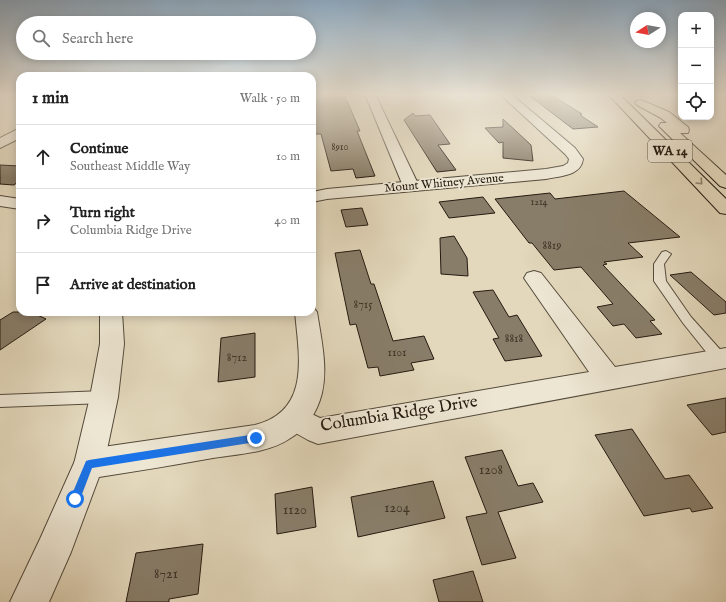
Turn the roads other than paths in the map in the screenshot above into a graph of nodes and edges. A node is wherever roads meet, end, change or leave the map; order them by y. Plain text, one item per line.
1 (383, 122) edge
2 (537, 122) edge
3 (641, 122) edge
4 (661, 122) edge
5 (674, 122) edge
6 (16, 134) edge
7 (0, 144) edge
8 (721, 161) dead end
9 (726, 184) edge
10 (411, 186) junction
11 (316, 196) edge
12 (0, 201) edge
13 (16, 203) edge
14 (726, 209) edge
15 (666, 254) dead end
16 (534, 278) dead end
17 (111, 316) edge
18 (306, 316) edge
19 (723, 358) edge
20 (608, 378) junction
21 (104, 397) junction
22 (0, 401) edge
23 (294, 418) junction
24 (89, 464) junction
25 (29, 602) edge

1 - 10 street
2 - 10 street, Mount Whitney Avenue
3 -> 14 highway, WA 14
4 - 9 highway, WA 14
5 - 8 highway
6 - 7 street
10 - 11 street, Mount Whitney Avenue
12 - 13 street
15 - 19 lane
16 - 20 street
17 - 21 street
18 - 23 street
19 - 20 street, Columbia Ridge Drive
20 - 23 street, Columbia Ridge Drive
21 - 22 lane
21 - 24 street
23 - 24 street
24 - 25 street

